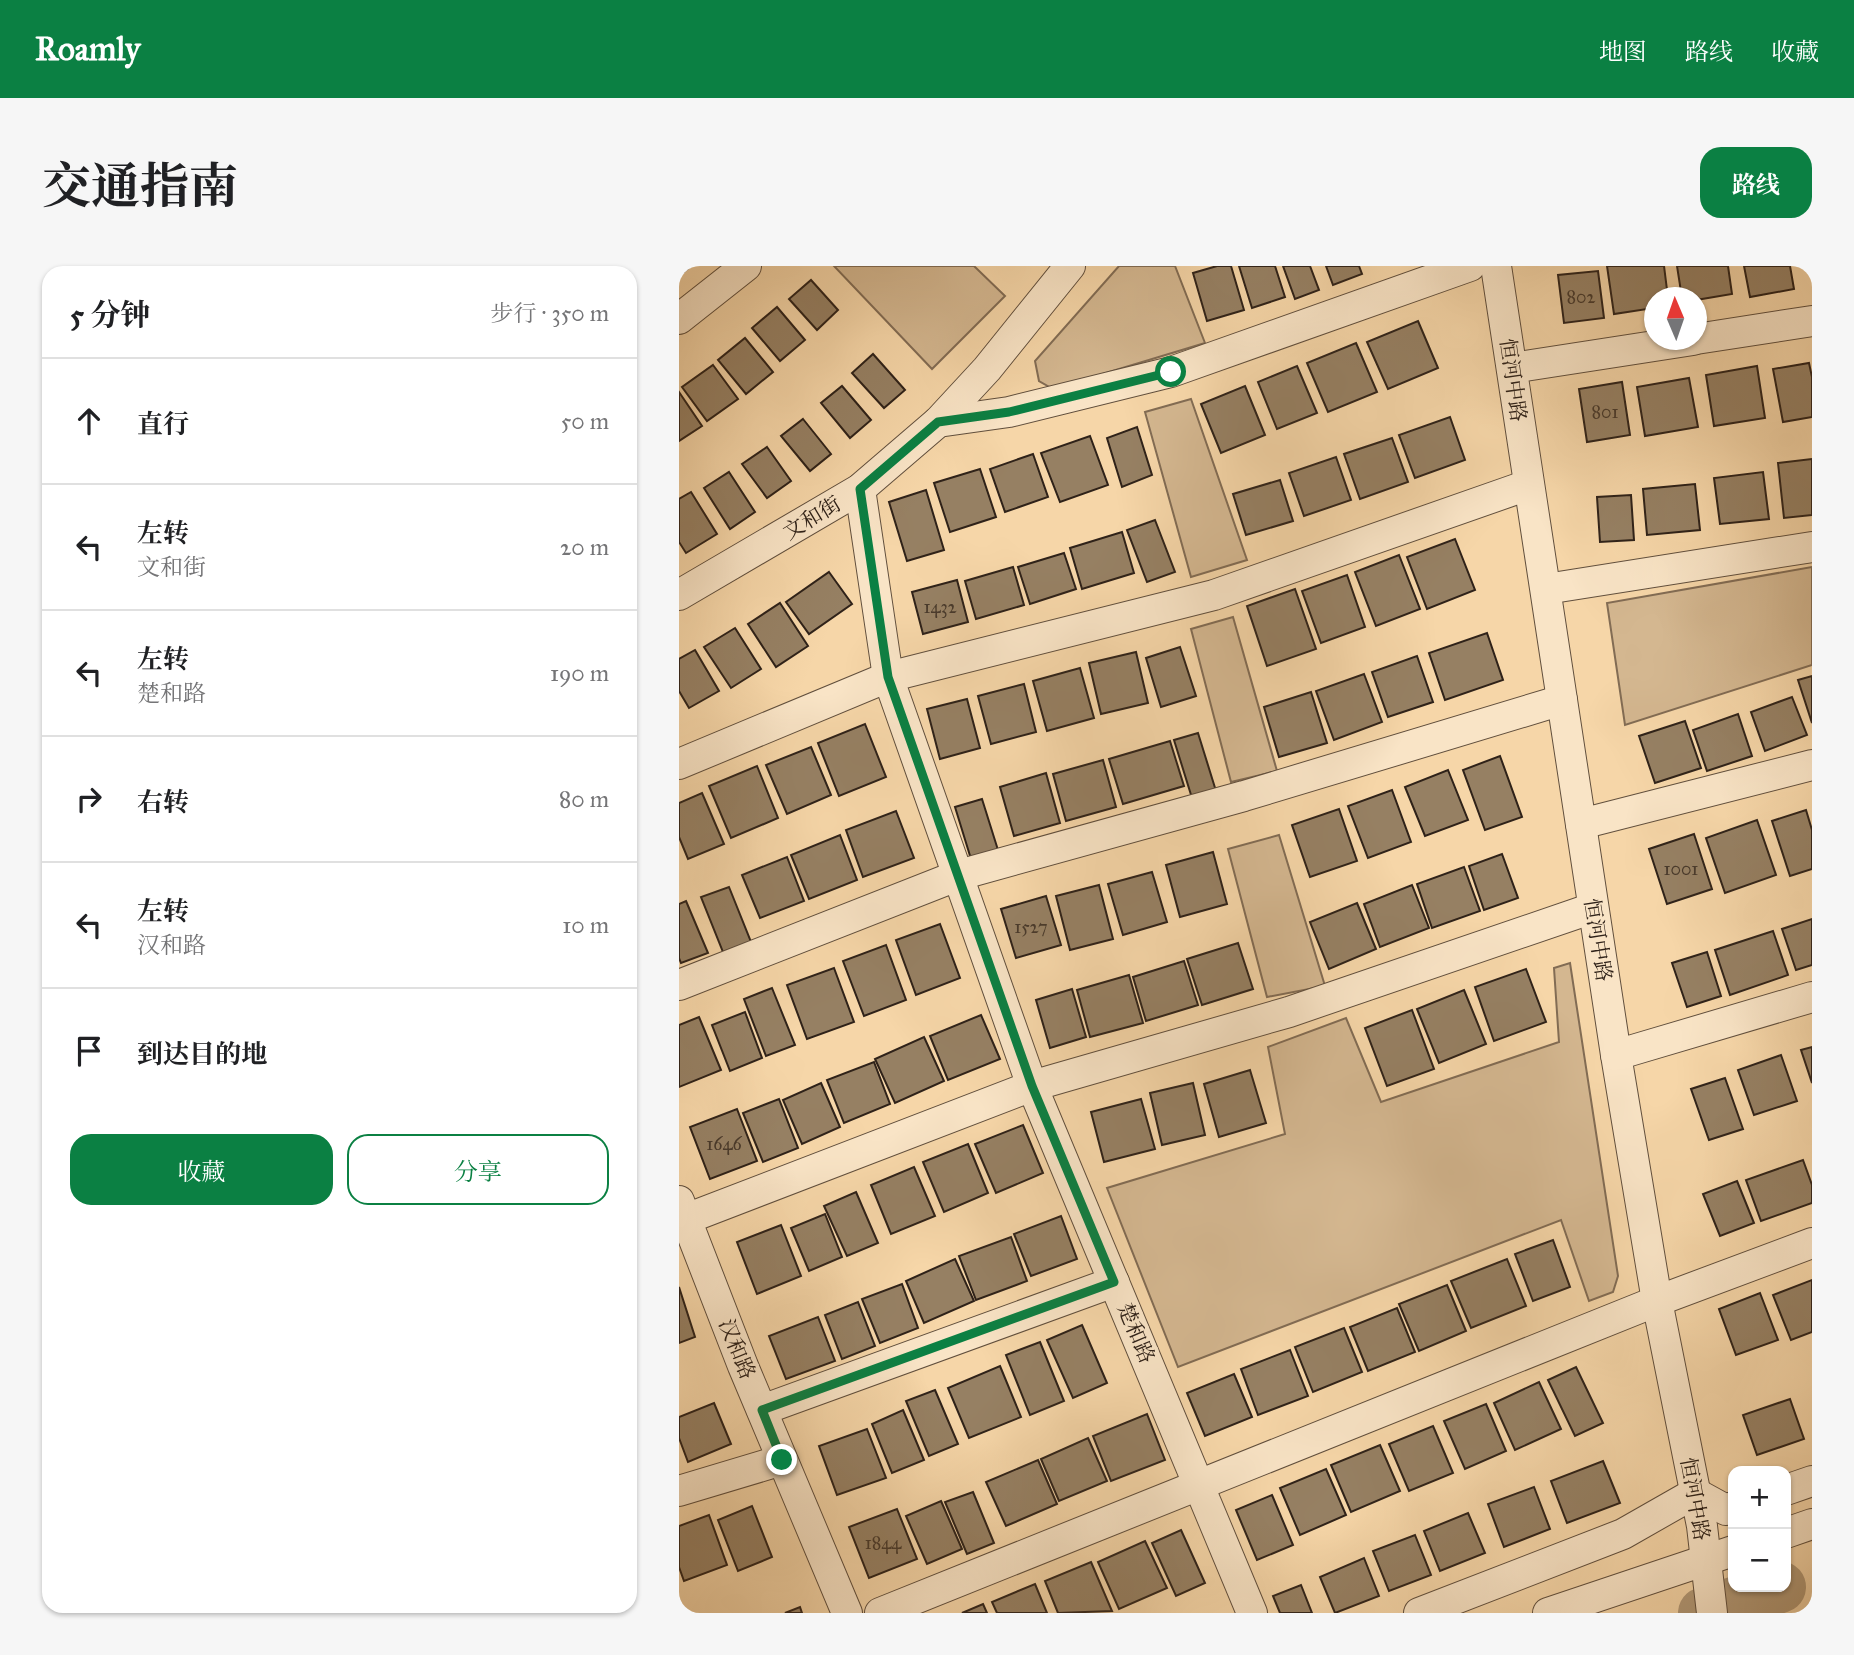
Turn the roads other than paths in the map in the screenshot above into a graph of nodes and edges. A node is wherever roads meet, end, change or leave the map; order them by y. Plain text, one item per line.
1 (746, 266) edge
2 (1070, 266) edge
3 (1470, 266) edge
4 (1496, 266) edge
5 (679, 320) edge
6 (1812, 321) edge
7 (1707, 337) edge
8 (1644, 347) edge
9 (1512, 368) junction
10 (938, 422) junction
11 (1528, 485) junction
12 (860, 489) junction
13 (1812, 547) edge
14 (1546, 589) junction
15 (679, 596) edge
16 (888, 677) junction
17 (1562, 700) junction
18 (679, 764) edge
19 (1812, 765) edge
20 (1581, 824) junction
21 (959, 875) junction
22 (1593, 908) junction
23 (679, 985) edge
24 (1812, 997) edge
25 (1616, 1055) junction
26 (1032, 1086) junction
27 (682, 1210) edge
28 (1812, 1243) edge
29 (690, 1265) edge
30 (1114, 1282) junction
31 (1657, 1301) junction
32 (762, 1410) junction
33 (782, 1460) junction
34 (1812, 1481) edge
35 (1199, 1483) junction
36 (1791, 1488) edge
37 (679, 1491) edge
38 (1695, 1493) junction
39 (1728, 1509) edge
40 (1812, 1524) edge
41 (1791, 1531) edge
42 (1728, 1553) edge
43 (1704, 1561) junction
44 (846, 1613) edge
45 (880, 1613) edge
46 (1252, 1613) edge
47 (1419, 1613) edge
48 (1548, 1613) edge
49 (1711, 1613) edge

1 - 5 street
2 - 10 street, 文和街
3 - 10 street
4 - 9 street, 恒河中路
6 - 7 street
8 - 9 street
9 - 11 street, 恒河中路
10 - 12 street, 文和街
11 - 14 street, 恒河中路
11 - 16 street
12 - 15 street, 文和街
12 - 16 street, 楚和路
13 - 14 street
14 - 17 street, 恒河中路
16 - 18 street
16 - 21 street, 楚和路
17 - 20 street, 恒河中路
17 - 21 street
19 - 20 street
20 - 22 street, 恒河中路
21 - 23 street
21 - 26 street, 楚和路
22 - 25 street, 恒河中路
22 - 26 street
24 - 25 street
25 - 31 street, 恒河中路
26 - 27 street
26 - 30 street, 楚和路
27 - 29 street, 汉和路
28 - 31 street
29 - 32 street, 汉和路
30 - 32 street
30 - 35 street, 楚和路
31 - 35 street
31 - 38 street, 恒河中路
32 - 33 street, 汉和路
33 - 37 street
33 - 44 street, 汉和路
34 - 36 street
35 - 45 street
35 - 46 street, 楚和路
38 - 39 street
38 - 43 street, 恒河中路
38 - 47 street
40 - 41 street
42 - 43 street
43 - 48 street
43 - 49 street, 恒河中路

